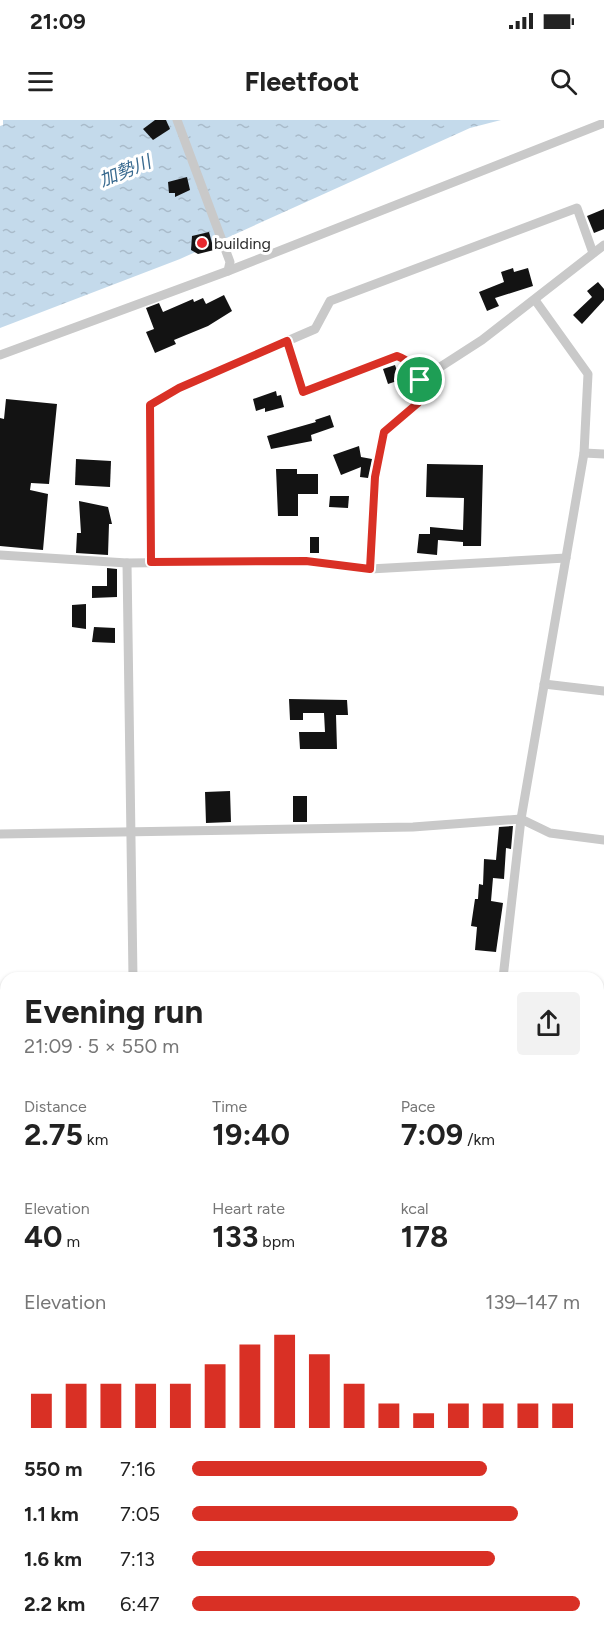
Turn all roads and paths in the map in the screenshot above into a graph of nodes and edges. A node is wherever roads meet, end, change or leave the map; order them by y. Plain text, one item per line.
1 (177, 120) edge
2 (604, 123) edge
3 (604, 245) edge
4 (594, 253) junction
5 (229, 266) junction
6 (535, 300) junction
7 (287, 341) junction
8 (0, 355) edge
9 (420, 380) junction
10 (584, 453) junction
11 (604, 454) edge
12 (0, 555) edge
13 (566, 558) junction
14 (151, 562) junction
15 (127, 563) junction
16 (370, 569) junction
17 (544, 684) junction
18 (604, 691) edge
19 (521, 819) junction
20 (129, 832) junction
21 (0, 834) edge
22 (604, 840) edge
23 (133, 972) edge
24 (504, 972) edge

1 - 5 street
2 - 5 street
3 - 4 street
4 - 6 street
4 - 7 street
5 - 8 street
6 - 9 street
6 - 10 street
7 - 9 street
7 - 14 street
9 - 16 street
10 - 11 street
10 - 13 street
12 - 15 street
13 - 16 street
13 - 17 street
14 - 15 street
14 - 16 street
15 - 20 street
17 - 18 street
17 - 19 street
19 - 20 street
19 - 22 street
19 - 24 street
20 - 21 street
20 - 23 street

